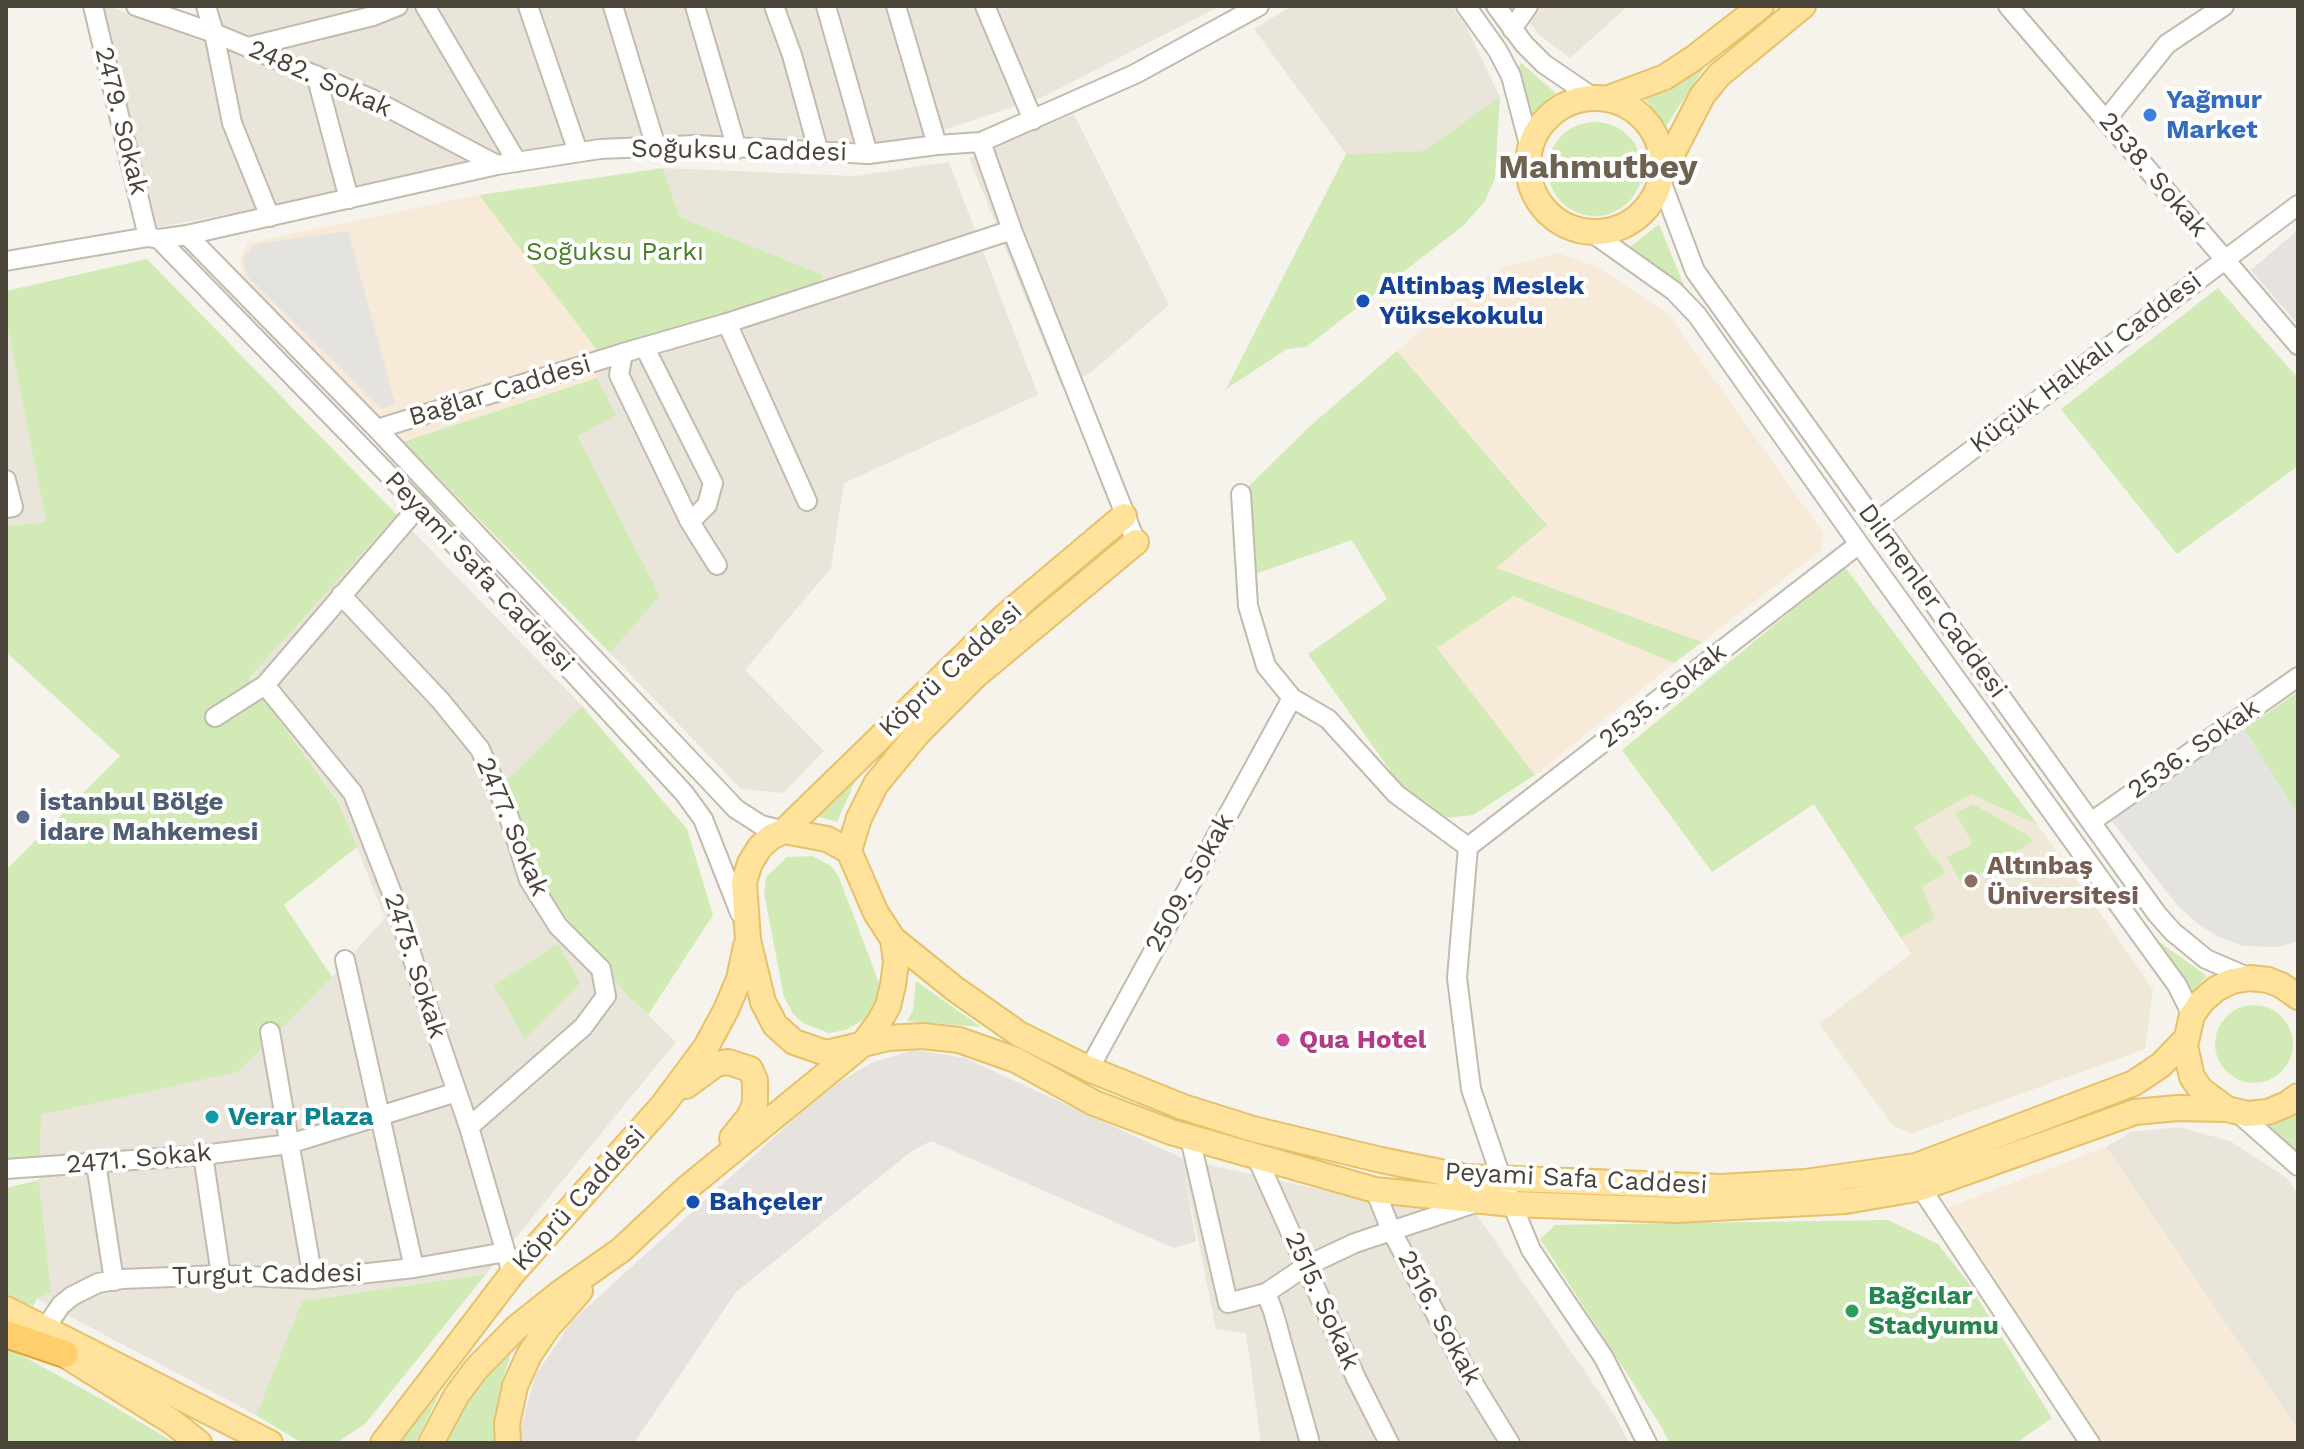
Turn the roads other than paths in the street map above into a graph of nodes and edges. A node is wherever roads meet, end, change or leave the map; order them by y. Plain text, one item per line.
1 (93, 6) edge
2 (136, 6) edge
3 (206, 6) edge
4 (398, 6) edge
5 (425, 6) edge
6 (528, 6) edge
7 (613, 6) edge
8 (695, 6) edge
9 (774, 6) edge
10 (826, 6) edge
11 (896, 6) edge
12 (985, 6) edge
13 (1259, 6) edge
14 (1466, 6) edge
15 (1496, 6) edge
16 (1528, 6) edge
17 (1761, 6) edge
18 (1803, 6) edge
19 (2008, 6) edge
20 (2224, 6) edge
21 (1512, 29) junction
22 (214, 33) junction
23 (248, 47) junction
24 (316, 75) junction
25 (1600, 98) junction
26 (1033, 120) junction
27 (2106, 120) junction
28 (981, 142) junction
29 (937, 145) junction
30 (656, 147) junction
31 (1530, 148) junction
32 (737, 149) junction
33 (578, 152) junction
34 (819, 153) junction
35 (868, 154) junction
36 (517, 162) junction
37 (497, 165) junction
38 (1661, 177) junction
39 (349, 199) junction
40 (2298, 205) edge
41 (270, 217) junction
42 (1012, 230) junction
43 (1591, 232) junction
44 (187, 235) junction
45 (154, 238) junction
46 (2224, 259) junction
47 (6, 261) edge
48 (727, 323) junction
49 (2298, 345) edge
50 (645, 348) junction
51 (623, 353) junction
52 (377, 429) junction
53 (6, 480) edge
54 (1241, 494) dead end
55 (807, 501) dead end
56 (419, 506) junction
57 (6, 508) edge
58 (1124, 516) junction
59 (690, 522) junction
60 (1876, 522) junction
61 (1136, 542) joint
62 (1859, 544) junction
63 (717, 565) dead end
64 (341, 595) junction
65 (2298, 677) edge
66 (265, 685) junction
67 (1292, 698) junction
68 (215, 717) dead end
69 (2091, 822) junction
70 (784, 831) junction
71 (1468, 847) junction
72 (849, 851) junction
73 (893, 939) junction
74 (748, 940) junction
75 (345, 960) dead end
76 (2298, 970) edge
77 (2260, 980) junction
78 (2298, 997) edge
79 (2192, 1015) junction
80 (270, 1032) dead end
81 (2185, 1040) junction
82 (863, 1044) junction
83 (1089, 1069) junction
84 (457, 1092) junction
85 (2298, 1096) edge
86 (663, 1105) junction
87 (2231, 1110) junction
88 (380, 1117) junction
89 (469, 1127) junction
90 (1190, 1138) junction
91 (289, 1144) junction
92 (203, 1155) junction
93 (1257, 1158) junction
94 (96, 1163) junction
95 (2298, 1166) edge
96 (6, 1169) edge
97 (1918, 1177) junction
98 (1502, 1180) junction
99 (687, 1188) junction
100 (1375, 1190) junction
101 (1485, 1200) junction
102 (1512, 1204) junction
103 (1391, 1230) junction
104 (621, 1250) junction
105 (509, 1263) junction
106 (1306, 1266) junction
107 (414, 1268) junction
108 (221, 1275) junction
109 (313, 1279) junction
110 (114, 1281) junction
111 (1266, 1293) junction
112 (6, 1309) edge
113 (6, 1324) edge
114 (46, 1327) junction
115 (6, 1334) edge
116 (65, 1354) junction
117 (199, 1443) edge
118 (270, 1443) edge
119 (383, 1443) edge
120 (431, 1443) edge
121 (508, 1443) edge
122 (1310, 1443) edge
123 (1389, 1443) edge
124 (1510, 1443) edge
125 (1647, 1443) edge
126 (2090, 1443) edge

1 - 45 street, 2479. Sokak
2 - 22 street, 2482. Sokak
3 - 22 street
4 - 23 street
5 - 36 street
6 - 33 street
7 - 30 street
8 - 32 street
9 - 34 street
10 - 35 street
11 - 29 street
12 - 26 street
13 - 26 street, Soğuksu Caddesi
14 - 31 street
15 - 21 street
16 - 21 street
17 - 25 main road
18 - 38 main road
19 - 27 street, 2538. Sokak
20 - 27 street
21 - 25 street
22 - 23 street, 2482. Sokak
22 - 41 street
23 - 24 street, 2482. Sokak
24 - 37 street, 2482. Sokak
24 - 39 street
25 - 31 main road
25 - 38 main road
26 - 28 street, Soğuksu Caddesi
27 - 46 street, 2538. Sokak
28 - 29 street, Soğuksu Caddesi
28 - 42 street
29 - 35 street, Soğuksu Caddesi
30 - 32 street, Soğuksu Caddesi
30 - 33 street, Soğuksu Caddesi
31 - 43 main road
32 - 34 street, Soğuksu Caddesi
33 - 36 street, Soğuksu Caddesi
34 - 35 street, Soğuksu Caddesi
36 - 37 street, Soğuksu Caddesi
37 - 39 street, Soğuksu Caddesi
38 - 43 main road
38 - 60 street, Dilmenler Caddesi
39 - 41 street, Soğuksu Caddesi
40 - 46 street, Küçük Halkalı Caddesi
41 - 44 street, Soğuksu Caddesi
42 - 48 street, Bağlar Caddesi
42 - 58 street
43 - 62 street, Dilmenler Caddesi
44 - 45 street, Soğuksu Caddesi
44 - 52 street, Peyami Safa Caddesi
45 - 47 street, Soğuksu Caddesi
45 - 56 street, Peyami Safa Caddesi
46 - 49 street, 2538. Sokak
46 - 60 street, Küçük Halkalı Caddesi
48 - 50 street, Bağlar Caddesi
48 - 55 street
50 - 51 street, Bağlar Caddesi
50 - 59 street
51 - 52 street, Bağlar Caddesi
51 - 59 street
52 - 70 street, Peyami Safa Caddesi
53 - 57 street
54 - 67 street
56 - 64 street
56 - 74 street, Peyami Safa Caddesi
58 - 61 street
58 - 70 main road, Köprü Caddesi
59 - 63 street
60 - 69 street, Dilmenler Caddesi
61 - 72 main road, Köprü Caddesi
62 - 71 street, 2535. Sokak
62 - 79 street, Dilmenler Caddesi
64 - 66 street
64 - 89 street, 2477. Sokak
65 - 69 street, 2536. Sokak
66 - 68 street
66 - 84 street, 2475. Sokak
67 - 71 street
67 - 83 street, 2509. Sokak
69 - 77 street, Dilmenler Caddesi
70 - 72 main road
70 - 74 main road
71 - 98 street
72 - 73 main road
73 - 82 main road
73 - 83 main road, Peyami Safa Caddesi
74 - 82 main road
74 - 86 main road, Köprü Caddesi
75 - 88 street
76 - 77 main road
77 - 78 main road
77 - 79 main road
79 - 81 main road
80 - 91 street
81 - 87 main road
81 - 97 main road, Peyami Safa Caddesi
82 - 90 main road
82 - 99 main road, Köprü Caddesi
83 - 98 main road, Peyami Safa Caddesi
84 - 88 street, 2471. Sokak
84 - 89 street, 2475. Sokak
85 - 87 main road
86 - 99 main road
86 - 105 main road, Köprü Caddesi
87 - 95 street
87 - 97 main road
88 - 91 street, 2471. Sokak
88 - 107 street
89 - 105 street, 2475. Sokak
90 - 93 main road
90 - 111 street
91 - 92 street, 2471. Sokak
91 - 109 street
92 - 94 street, 2471. Sokak
92 - 108 street
93 - 100 main road
93 - 106 street, 2515. Sokak
94 - 96 street, 2471. Sokak
94 - 110 street
97 - 98 main road, Peyami Safa Caddesi
97 - 102 main road
97 - 126 street
98 - 102 street
99 - 104 main road, Köprü Caddesi
100 - 101 main road
100 - 103 street, 2516. Sokak
101 - 102 main road
101 - 103 street
102 - 125 street
103 - 106 street
103 - 124 street, 2516. Sokak
104 - 120 main road, Köprü Caddesi
104 - 121 main road
105 - 107 street, Turgut Caddesi
105 - 119 main road, Köprü Caddesi
106 - 111 street
106 - 123 street, 2515. Sokak
107 - 109 street, Turgut Caddesi
108 - 109 street, Turgut Caddesi
108 - 110 street, Turgut Caddesi
110 - 114 street, Turgut Caddesi
111 - 122 street
112 - 114 main road
113 - 116 main road
114 - 118 main road
115 - 116 highway
116 - 117 main road

